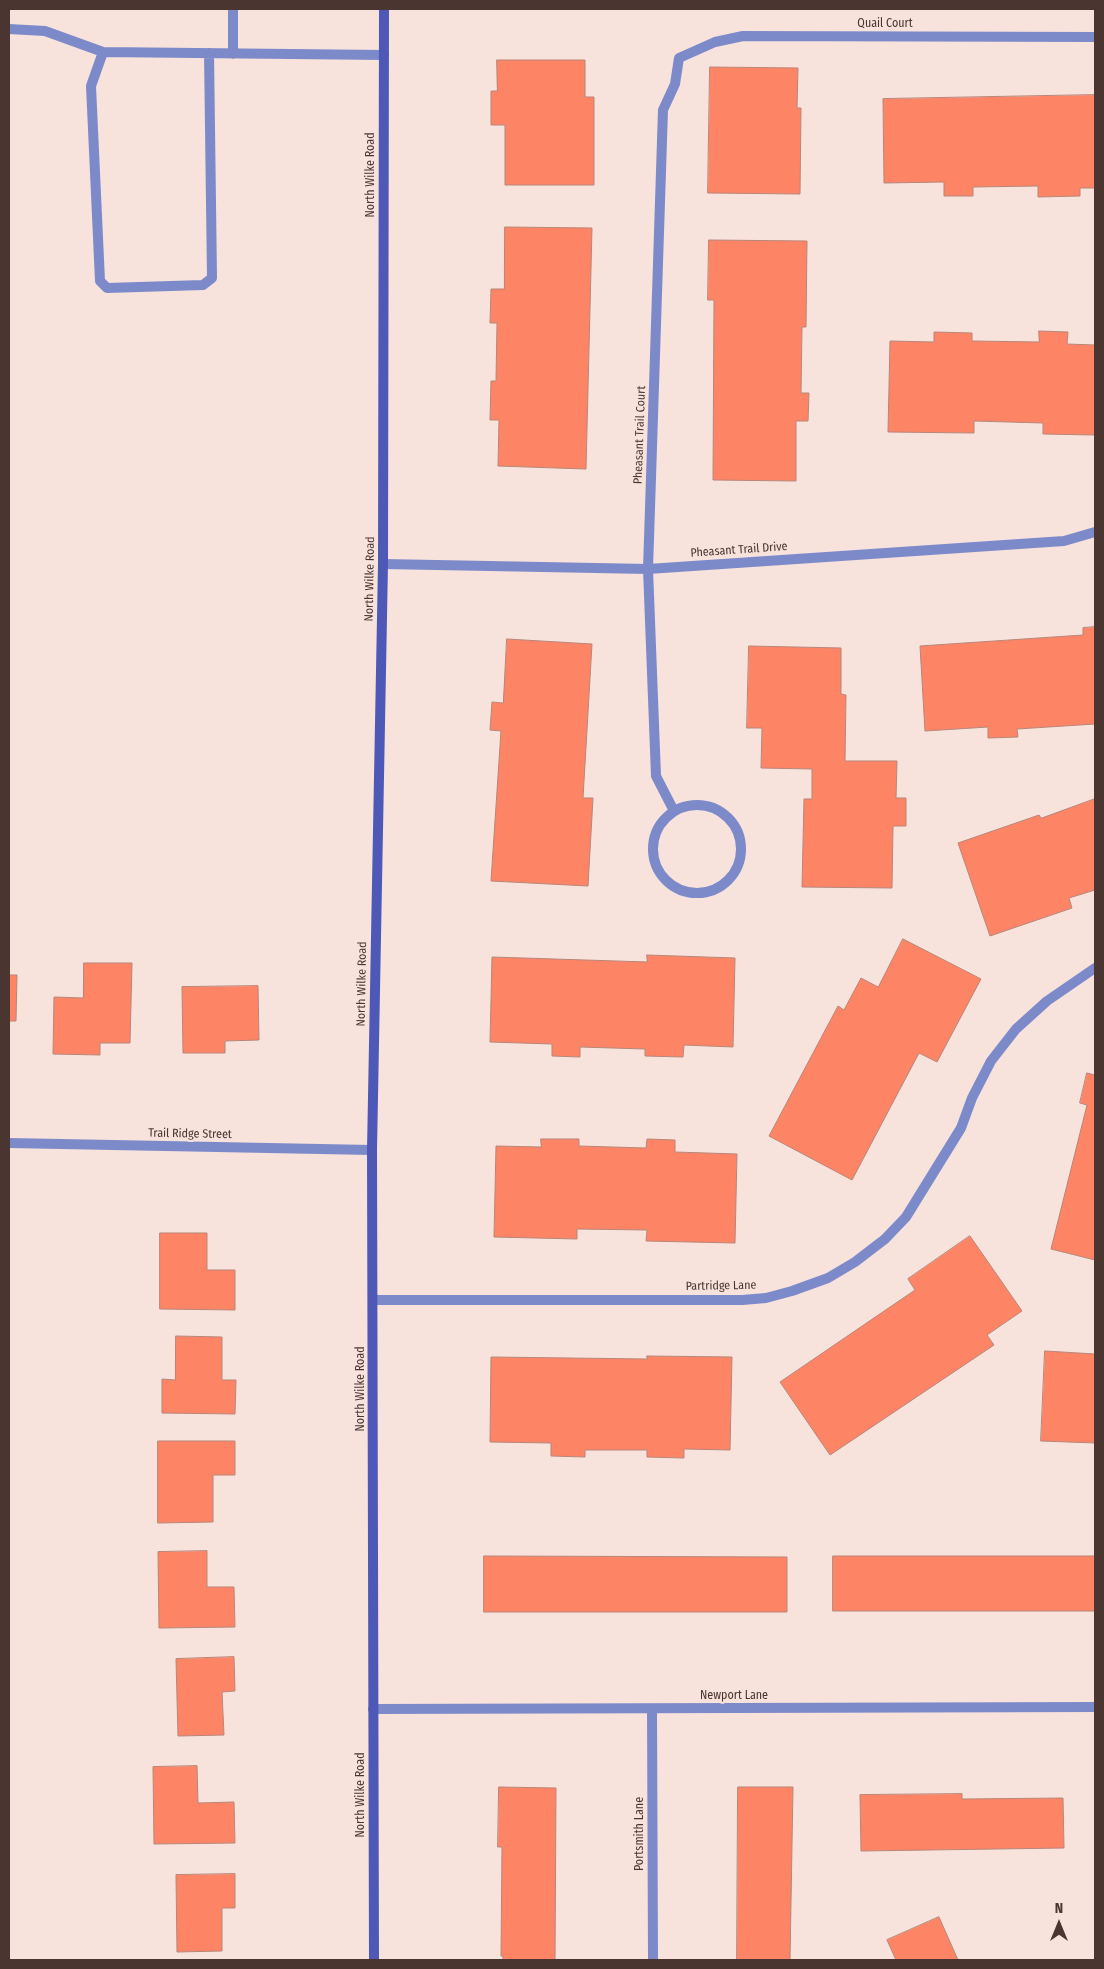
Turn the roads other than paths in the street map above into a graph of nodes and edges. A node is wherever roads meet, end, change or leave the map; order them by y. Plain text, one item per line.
1 (233, 9) edge
2 (384, 9) edge
3 (9, 30) edge
4 (1095, 37) edge
5 (103, 52) junction
6 (209, 53) junction
7 (234, 54) junction
8 (384, 55) junction
9 (679, 58) joint
10 (1095, 532) edge
11 (383, 564) junction
12 (648, 569) junction
13 (674, 811) junction
14 (1095, 968) edge
15 (9, 1143) edge
16 (372, 1150) junction
17 (373, 1300) junction
18 (1095, 1707) edge
19 (373, 1709) junction
20 (652, 1709) junction
21 (374, 1960) edge
22 (653, 1960) edge

1 - 7 street
2 - 8 street, North Wilke Road
3 - 5 street
4 - 9 street, Quail Court
5 - 6 street
5 - 6 street
6 - 7 street
7 - 8 street
8 - 11 street, North Wilke Road
9 - 12 street, Pheasant Trail Court
10 - 12 street, Pheasant Trail Drive
11 - 12 street, Pheasant Trail Drive
11 - 16 street, North Wilke Road
12 - 13 street, Pheasant Trail Court
13 - 13 street
14 - 17 street, Partridge Lane
15 - 16 street, Trail Ridge Street
16 - 17 street, North Wilke Road
17 - 19 street, North Wilke Road
18 - 20 street, Newport Lane
19 - 20 street, Newport Lane
19 - 21 street, North Wilke Road
20 - 22 street, Portsmith Lane

